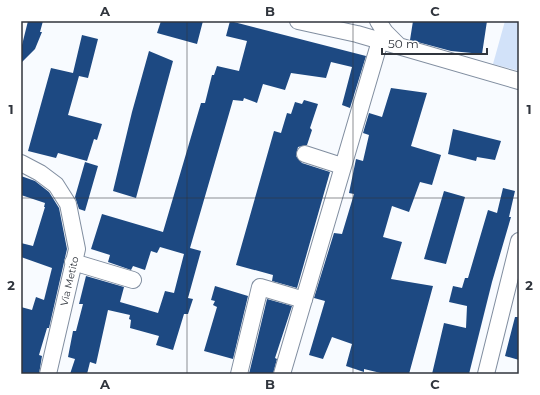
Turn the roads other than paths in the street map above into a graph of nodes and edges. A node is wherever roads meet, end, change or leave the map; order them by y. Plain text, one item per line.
1 (368, 21) edge
2 (378, 21) edge
3 (308, 22) edge
4 (354, 27) edge
5 (380, 41) junction
6 (401, 47) junction
7 (519, 81) edge
8 (305, 154) dead end
9 (21, 163) edge
10 (342, 166) junction
11 (519, 241) edge
12 (74, 262) junction
13 (132, 280) dead end
14 (304, 300) junction
15 (48, 374) edge
16 (239, 374) edge
17 (282, 374) edge
18 (486, 374) edge

1 - 4 street
2 - 6 street
3 - 4 street
4 - 5 street
5 - 6 street
5 - 10 street
6 - 7 street
8 - 10 street
9 - 12 street, Via Metito
10 - 14 street
11 - 18 street
12 - 13 street
12 - 15 street, Via Metito
14 - 16 street
14 - 17 street

